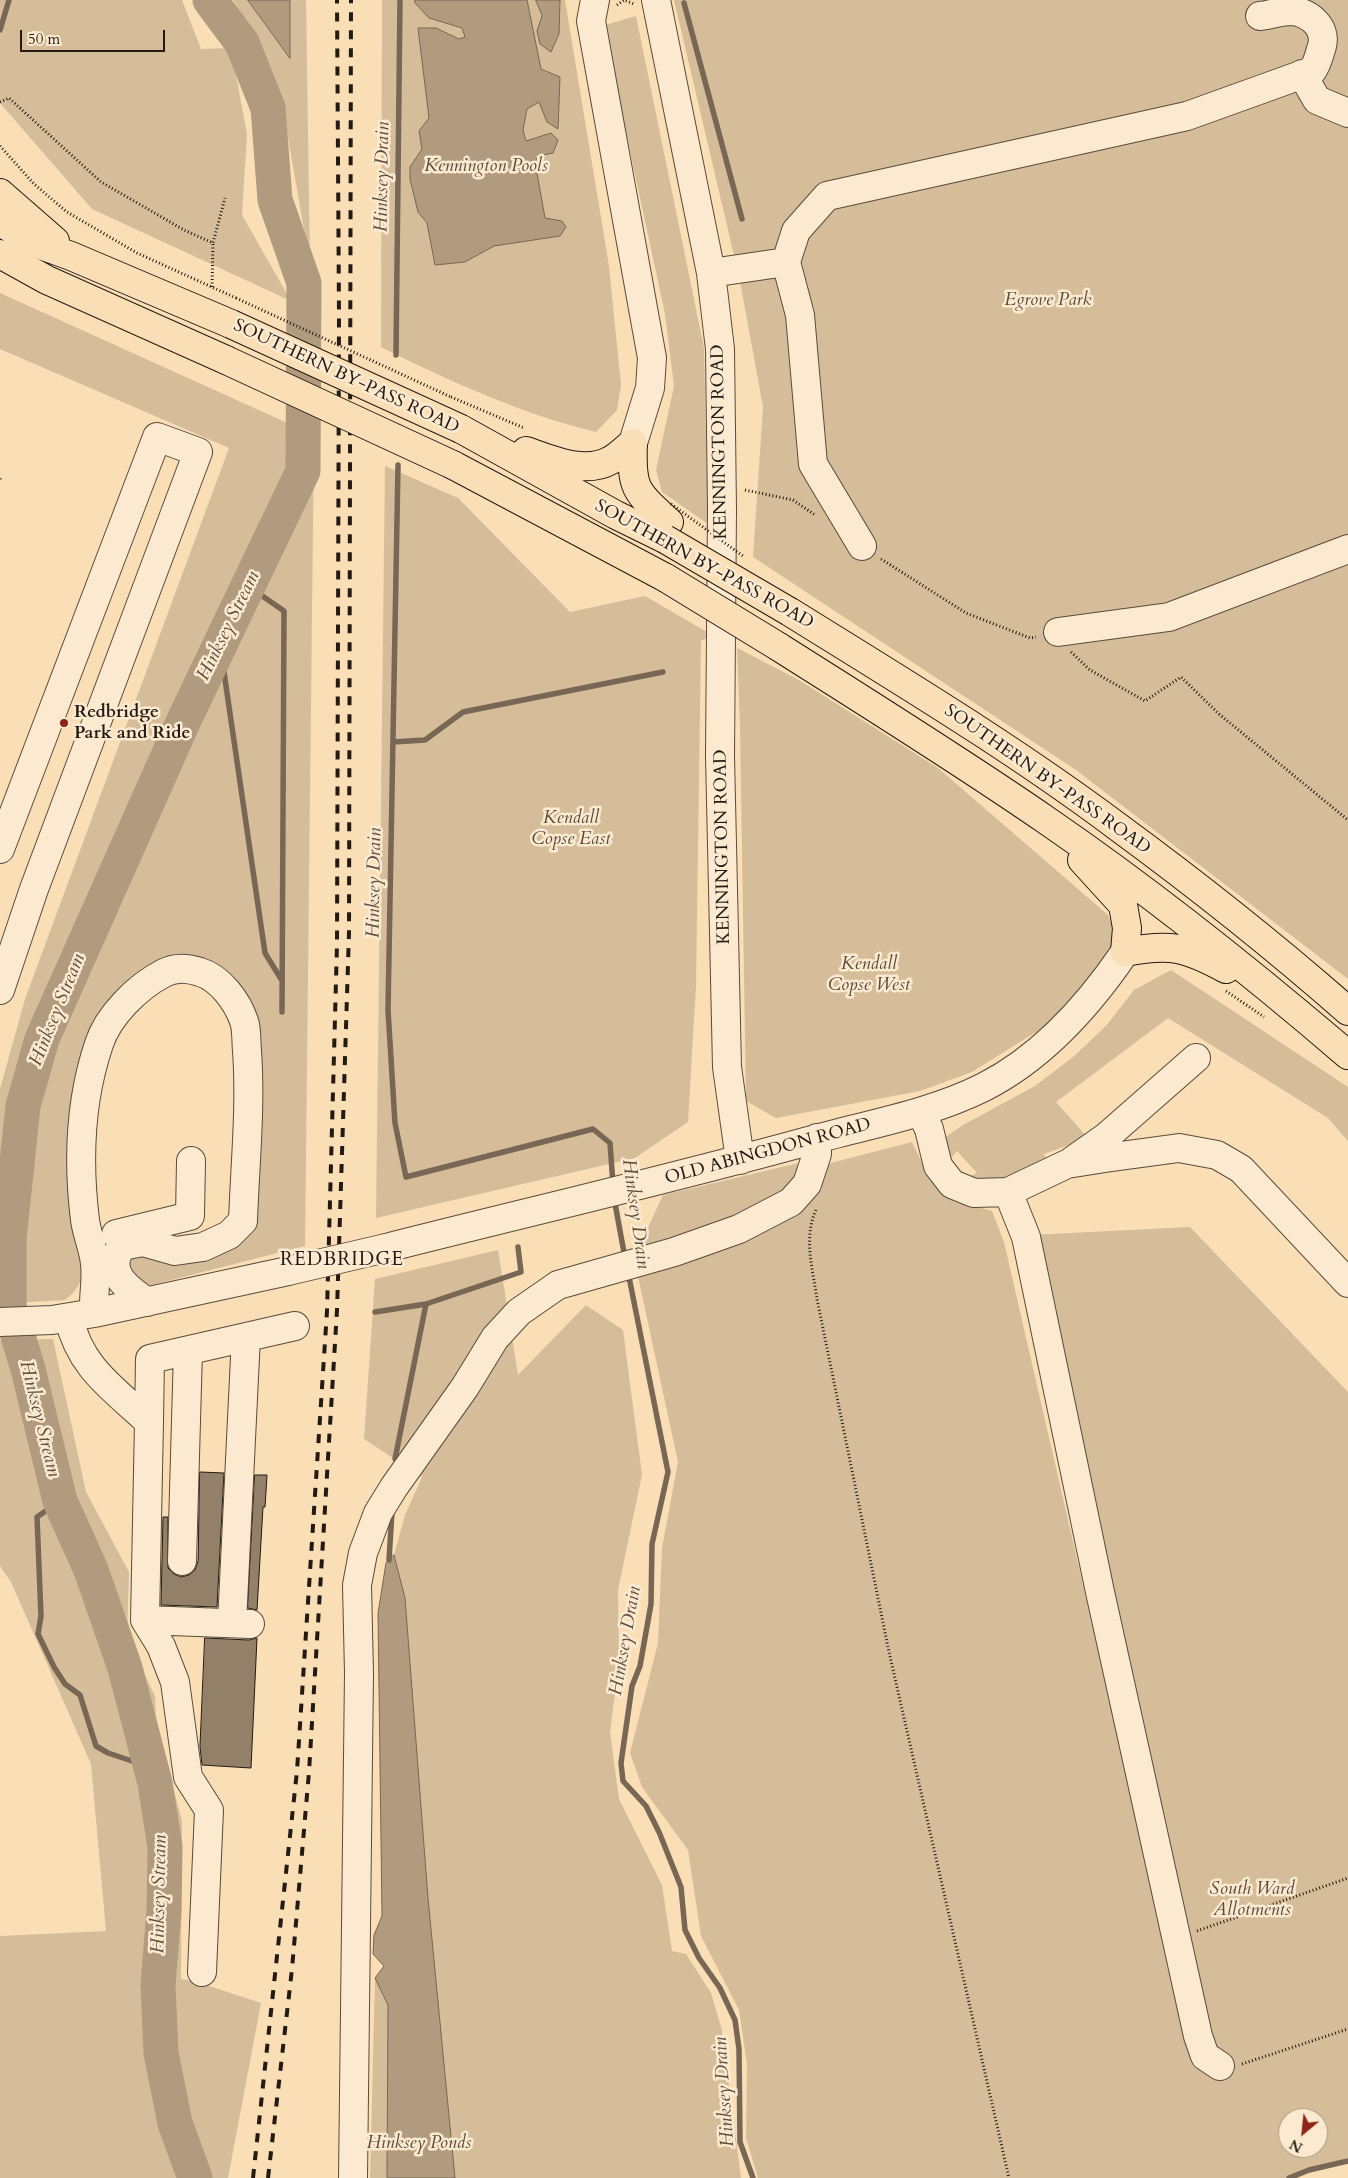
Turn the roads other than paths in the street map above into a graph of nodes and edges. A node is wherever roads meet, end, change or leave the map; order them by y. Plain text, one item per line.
1 (595, 0) edge
2 (656, 0) edge
3 (1260, 16) dead end
4 (1302, 74) junction
5 (1348, 113) edge
6 (0, 194) edge
7 (0, 222) edge
8 (0, 254) edge
9 (71, 256) junction
10 (786, 262) junction
11 (0, 272) edge
12 (711, 273) junction
13 (48, 280) junction
14 (461, 429) junction
15 (633, 443) junction
16 (668, 522) junction
17 (862, 546) road end
18 (1348, 549) edge
19 (1055, 633) road end
20 (1046, 820) junction
21 (0, 850) edge
22 (1125, 952) junction
23 (0, 990) edge
24 (1290, 1005) junction
25 (1348, 1011) edge
26 (1348, 1055) edge
27 (1196, 1058) dead end
28 (921, 1112) junction
29 (817, 1138) junction
30 (740, 1160) junction
31 (191, 1161) dead end
32 (1068, 1164) junction
33 (1008, 1192) junction
34 (118, 1240) junction
35 (92, 1250) junction
36 (1348, 1283) edge
37 (150, 1301) junction
38 (71, 1317) junction
39 (0, 1322) edge
40 (295, 1326) dead end
41 (246, 1337) junction
42 (188, 1351) junction
43 (149, 1422) junction
44 (182, 1561) dead end
45 (145, 1620) junction
46 (202, 1972) dead end
47 (1220, 2066) road end
48 (354, 2178) edge

1 - 15 street
2 - 12 street, KENNINGTON ROAD
3 - 4 street
4 - 5 street
4 - 10 street
6 - 9 highway
7 - 9 highway, SOUTHERN BY-PASS ROAD
8 - 13 highway, SOUTHERN BY-PASS ROAD
9 - 14 highway, SOUTHERN BY-PASS ROAD, bridge
10 - 12 street
10 - 17 street
11 - 13 highway, SOUTHERN BY-PASS ROAD
12 - 30 street, KENNINGTON ROAD
13 - 20 highway, SOUTHERN BY-PASS ROAD, bridge
14 - 15 highway
14 - 16 highway, SOUTHERN BY-PASS ROAD
15 - 16 highway
16 - 25 highway, SOUTHERN BY-PASS ROAD, bridge
18 - 19 street
20 - 22 highway
20 - 24 highway, SOUTHERN BY-PASS ROAD
21 - 23 street
22 - 24 highway
22 - 28 street, OLD ABINGDON ROAD
24 - 26 highway, SOUTHERN BY-PASS ROAD
27 - 32 street
28 - 29 street, OLD ABINGDON ROAD
28 - 33 street
29 - 30 street, OLD ABINGDON ROAD
29 - 48 street
30 - 37 street, OLD ABINGDON ROAD, bridge
31 - 34 street
32 - 33 street
32 - 36 street
33 - 47 street
34 - 35 street
34 - 35 street
34 - 37 street
35 - 38 street
37 - 38 street, OLD ABINGDON ROAD
38 - 39 street, OLD ABINGDON ROAD
38 - 43 street
40 - 41 street
41 - 42 street
41 - 45 street
42 - 43 street
42 - 44 street
43 - 45 street
45 - 46 street

